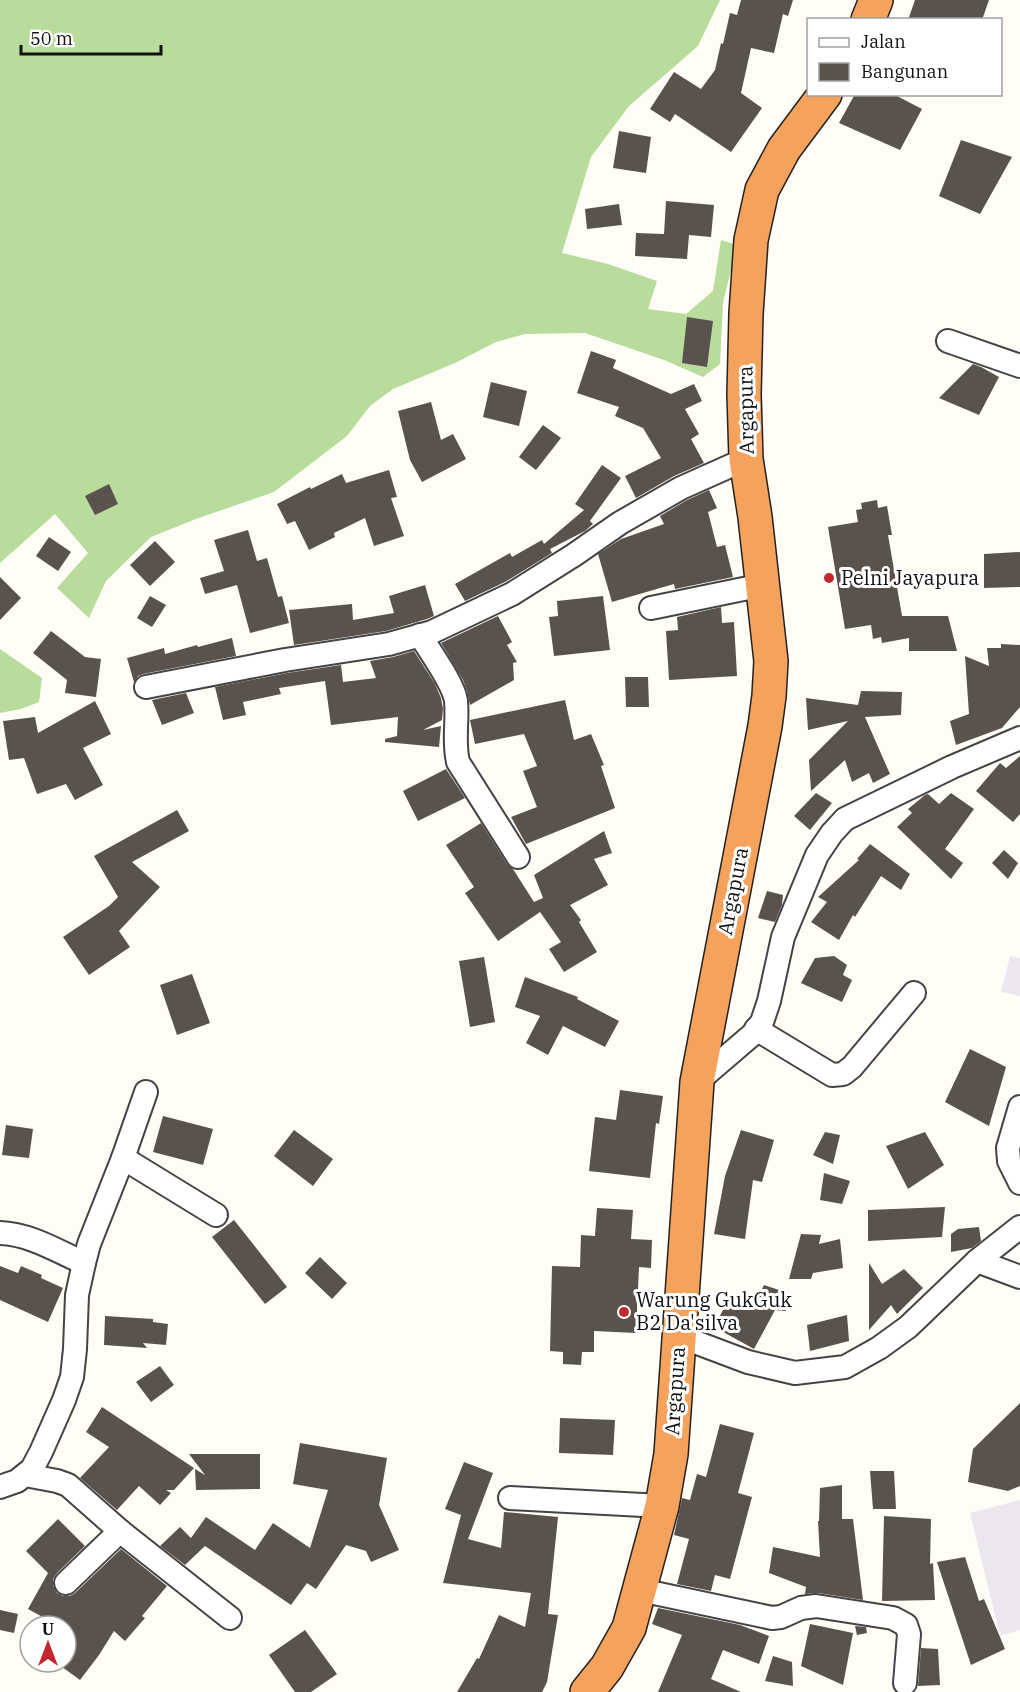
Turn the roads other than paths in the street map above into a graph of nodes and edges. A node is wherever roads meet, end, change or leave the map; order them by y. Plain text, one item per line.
1 (876, 0) edge
2 (869, 18) edge
3 (824, 96) edge
4 (948, 341) dead end
5 (1020, 366) edge
6 (746, 459) junction
7 (763, 585) junction
8 (651, 608) dead end
9 (420, 635) junction
10 (146, 687) dead end
11 (1020, 738) edge
12 (518, 857) dead end
13 (914, 993) dead end
14 (756, 1029) junction
15 (697, 1082) junction
16 (146, 1092) dead end
17 (1020, 1107) edge
18 (123, 1158) junction
19 (1020, 1183) edge
20 (216, 1215) dead end
21 (1020, 1227) edge
22 (0, 1233) edge
23 (977, 1261) junction
24 (84, 1263) junction
25 (1020, 1277) edge
26 (679, 1336) junction
27 (25, 1475) junction
28 (0, 1487) edge
29 (510, 1498) dead end
30 (662, 1506) junction
31 (120, 1531) junction
32 (66, 1583) dead end
33 (640, 1590) junction
34 (230, 1618) dead end
35 (905, 1683) dead end
36 (587, 1692) edge

1 - 2 highway
3 - 6 highway, Argapura
4 - 5 street
6 - 7 highway, Argapura
6 - 9 street
7 - 8 street
7 - 15 highway, Argapura
9 - 10 street
9 - 12 street
11 - 14 street
13 - 14 street
14 - 15 street
15 - 26 highway, Argapura
16 - 18 street
17 - 19 street
18 - 20 street
18 - 24 street
21 - 23 street
22 - 24 street
23 - 25 street
23 - 26 street
24 - 27 street
26 - 30 highway, Argapura
27 - 28 street
27 - 31 street
29 - 30 street
30 - 33 highway, Argapura
31 - 32 street
31 - 34 street
33 - 35 street
33 - 36 highway, Argapura

